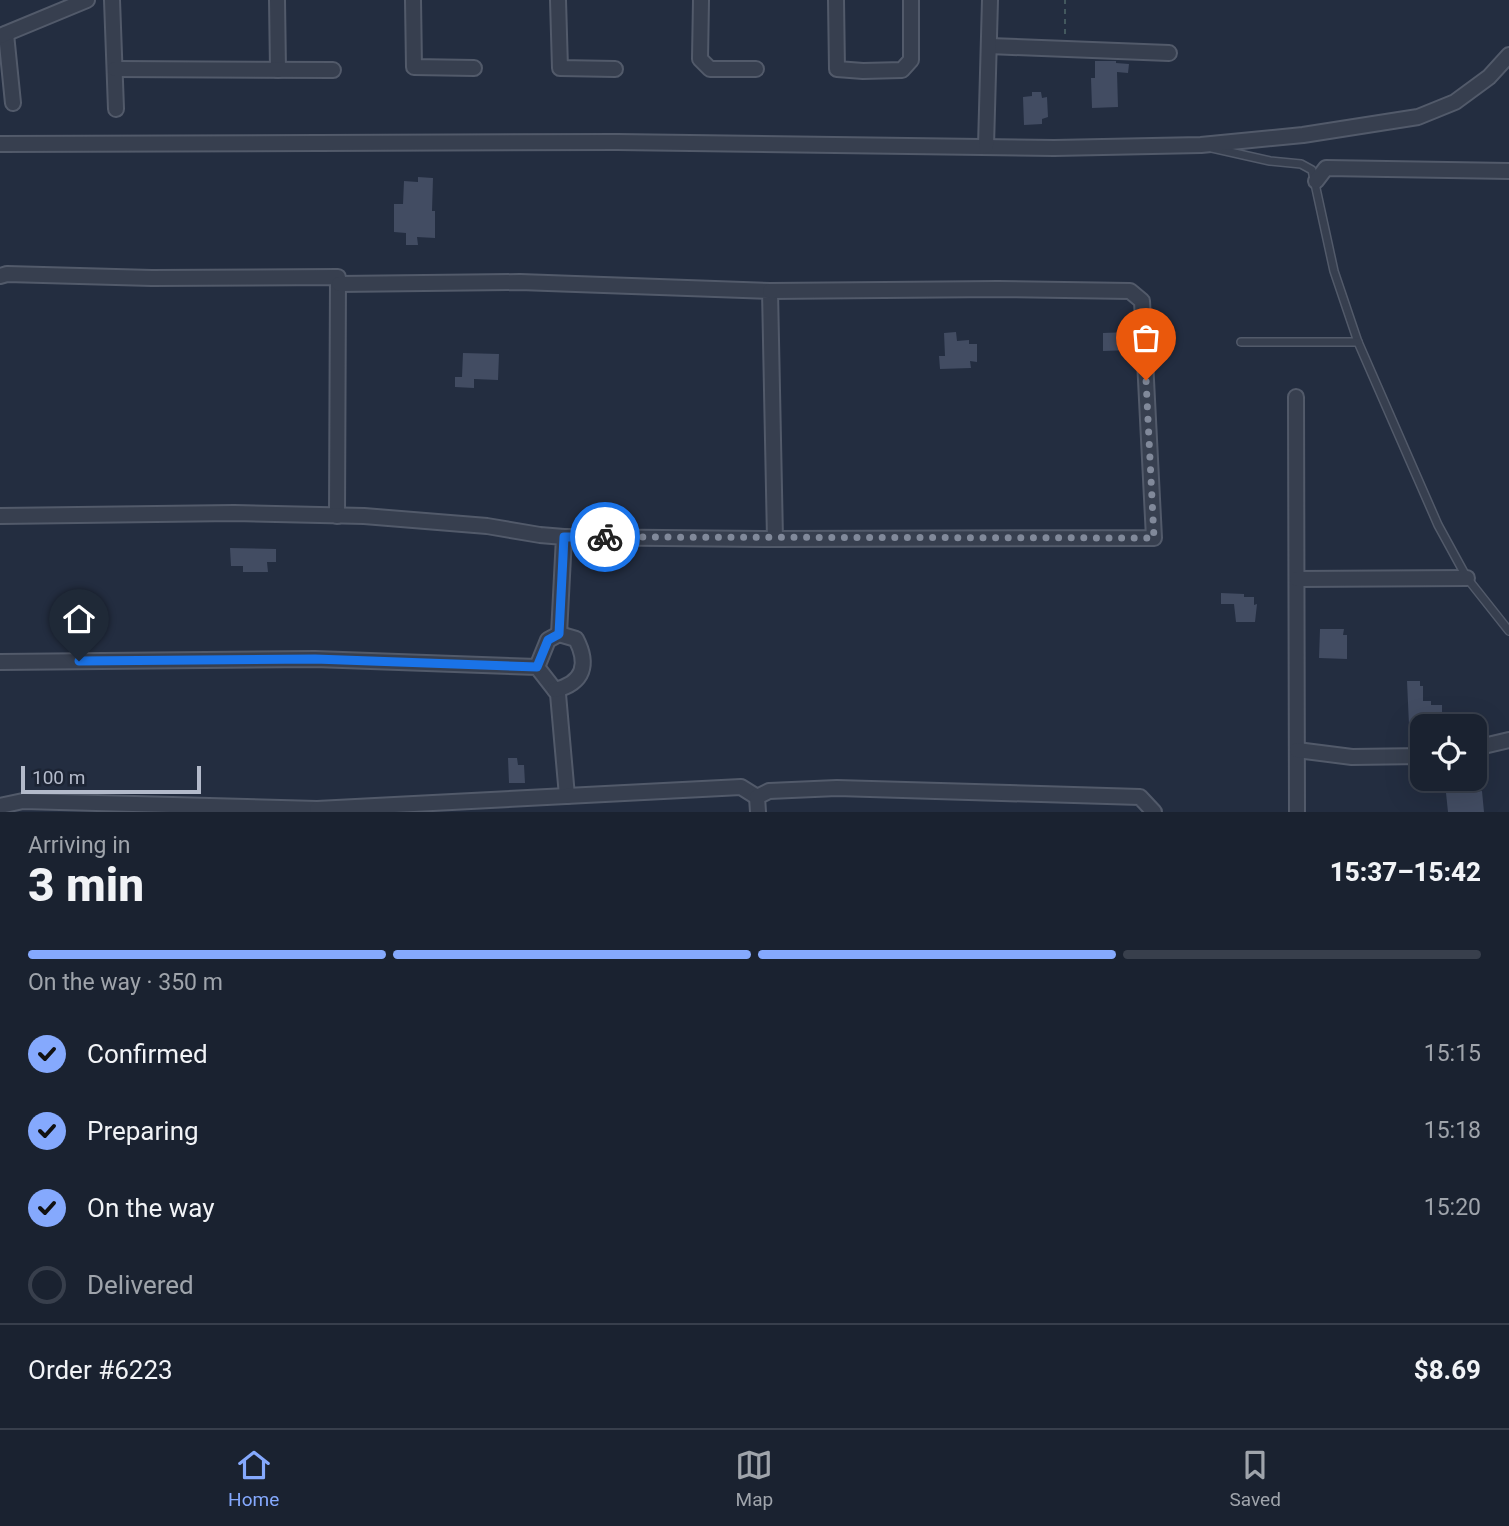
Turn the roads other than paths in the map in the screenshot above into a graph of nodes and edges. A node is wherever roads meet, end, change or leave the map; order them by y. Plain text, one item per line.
1 (87, 0) edge
2 (112, 0) edge
3 (277, 0) edge
4 (413, 0) edge
5 (558, 0) edge
6 (701, 0) edge
7 (836, 0) edge
8 (911, 0) edge
9 (990, 0) edge
10 (3, 35) edge
11 (989, 46) junction
12 (1169, 53) dead end
13 (1509, 55) edge
14 (474, 68) dead end
15 (615, 68) dead end
16 (115, 69) junction
17 (756, 69) dead end
18 (278, 70) junction
19 (332, 70) dead end
20 (12, 103) dead end
21 (116, 109) dead end
22 (0, 144) edge
23 (1201, 145) junction
24 (986, 146) junction
25 (1509, 171) edge
26 (1316, 181) junction
27 (0, 276) edge
28 (338, 284) junction
29 (769, 291) junction
30 (1241, 342) dead end
31 (1358, 342) junction
32 (1296, 397) dead end
33 (0, 516) edge
34 (337, 516) junction
35 (564, 537) junction
36 (775, 539) junction
37 (1467, 578) junction
38 (1297, 579) junction
39 (1509, 631) edge
40 (559, 634) junction
41 (0, 662) edge
42 (537, 667) junction
43 (555, 690) junction
44 (1509, 740) edge
45 (1487, 745) edge
46 (1297, 750) junction
47 (1410, 755) edge
48 (567, 796) junction
49 (757, 805) edge
50 (0, 806) edge
51 (318, 810) edge
52 (1154, 812) edge
53 (1297, 812) edge

1 - 10 street
2 - 16 street
3 - 18 street
4 - 14 street
5 - 15 street
6 - 17 street
7 - 8 street
9 - 11 street
10 - 20 street
11 - 12 street
11 - 24 street
13 - 23 street
16 - 18 street
16 - 21 street
18 - 19 street
22 - 24 street
23 - 24 street
23 - 26 lane
25 - 26 street
26 - 31 lane
27 - 28 street
28 - 29 street
28 - 34 street
29 - 36 street
29 - 36 street
30 - 31 lane
31 - 37 lane
32 - 38 street
33 - 34 street
34 - 35 street
35 - 36 street
35 - 40 street
37 - 38 street
37 - 39 lane
38 - 46 street
40 - 42 street
40 - 43 street
41 - 42 street
42 - 43 street
43 - 48 street
44 - 45 street
46 - 47 street
46 - 53 street
48 - 49 street
48 - 51 street
49 - 52 street
50 - 51 street

